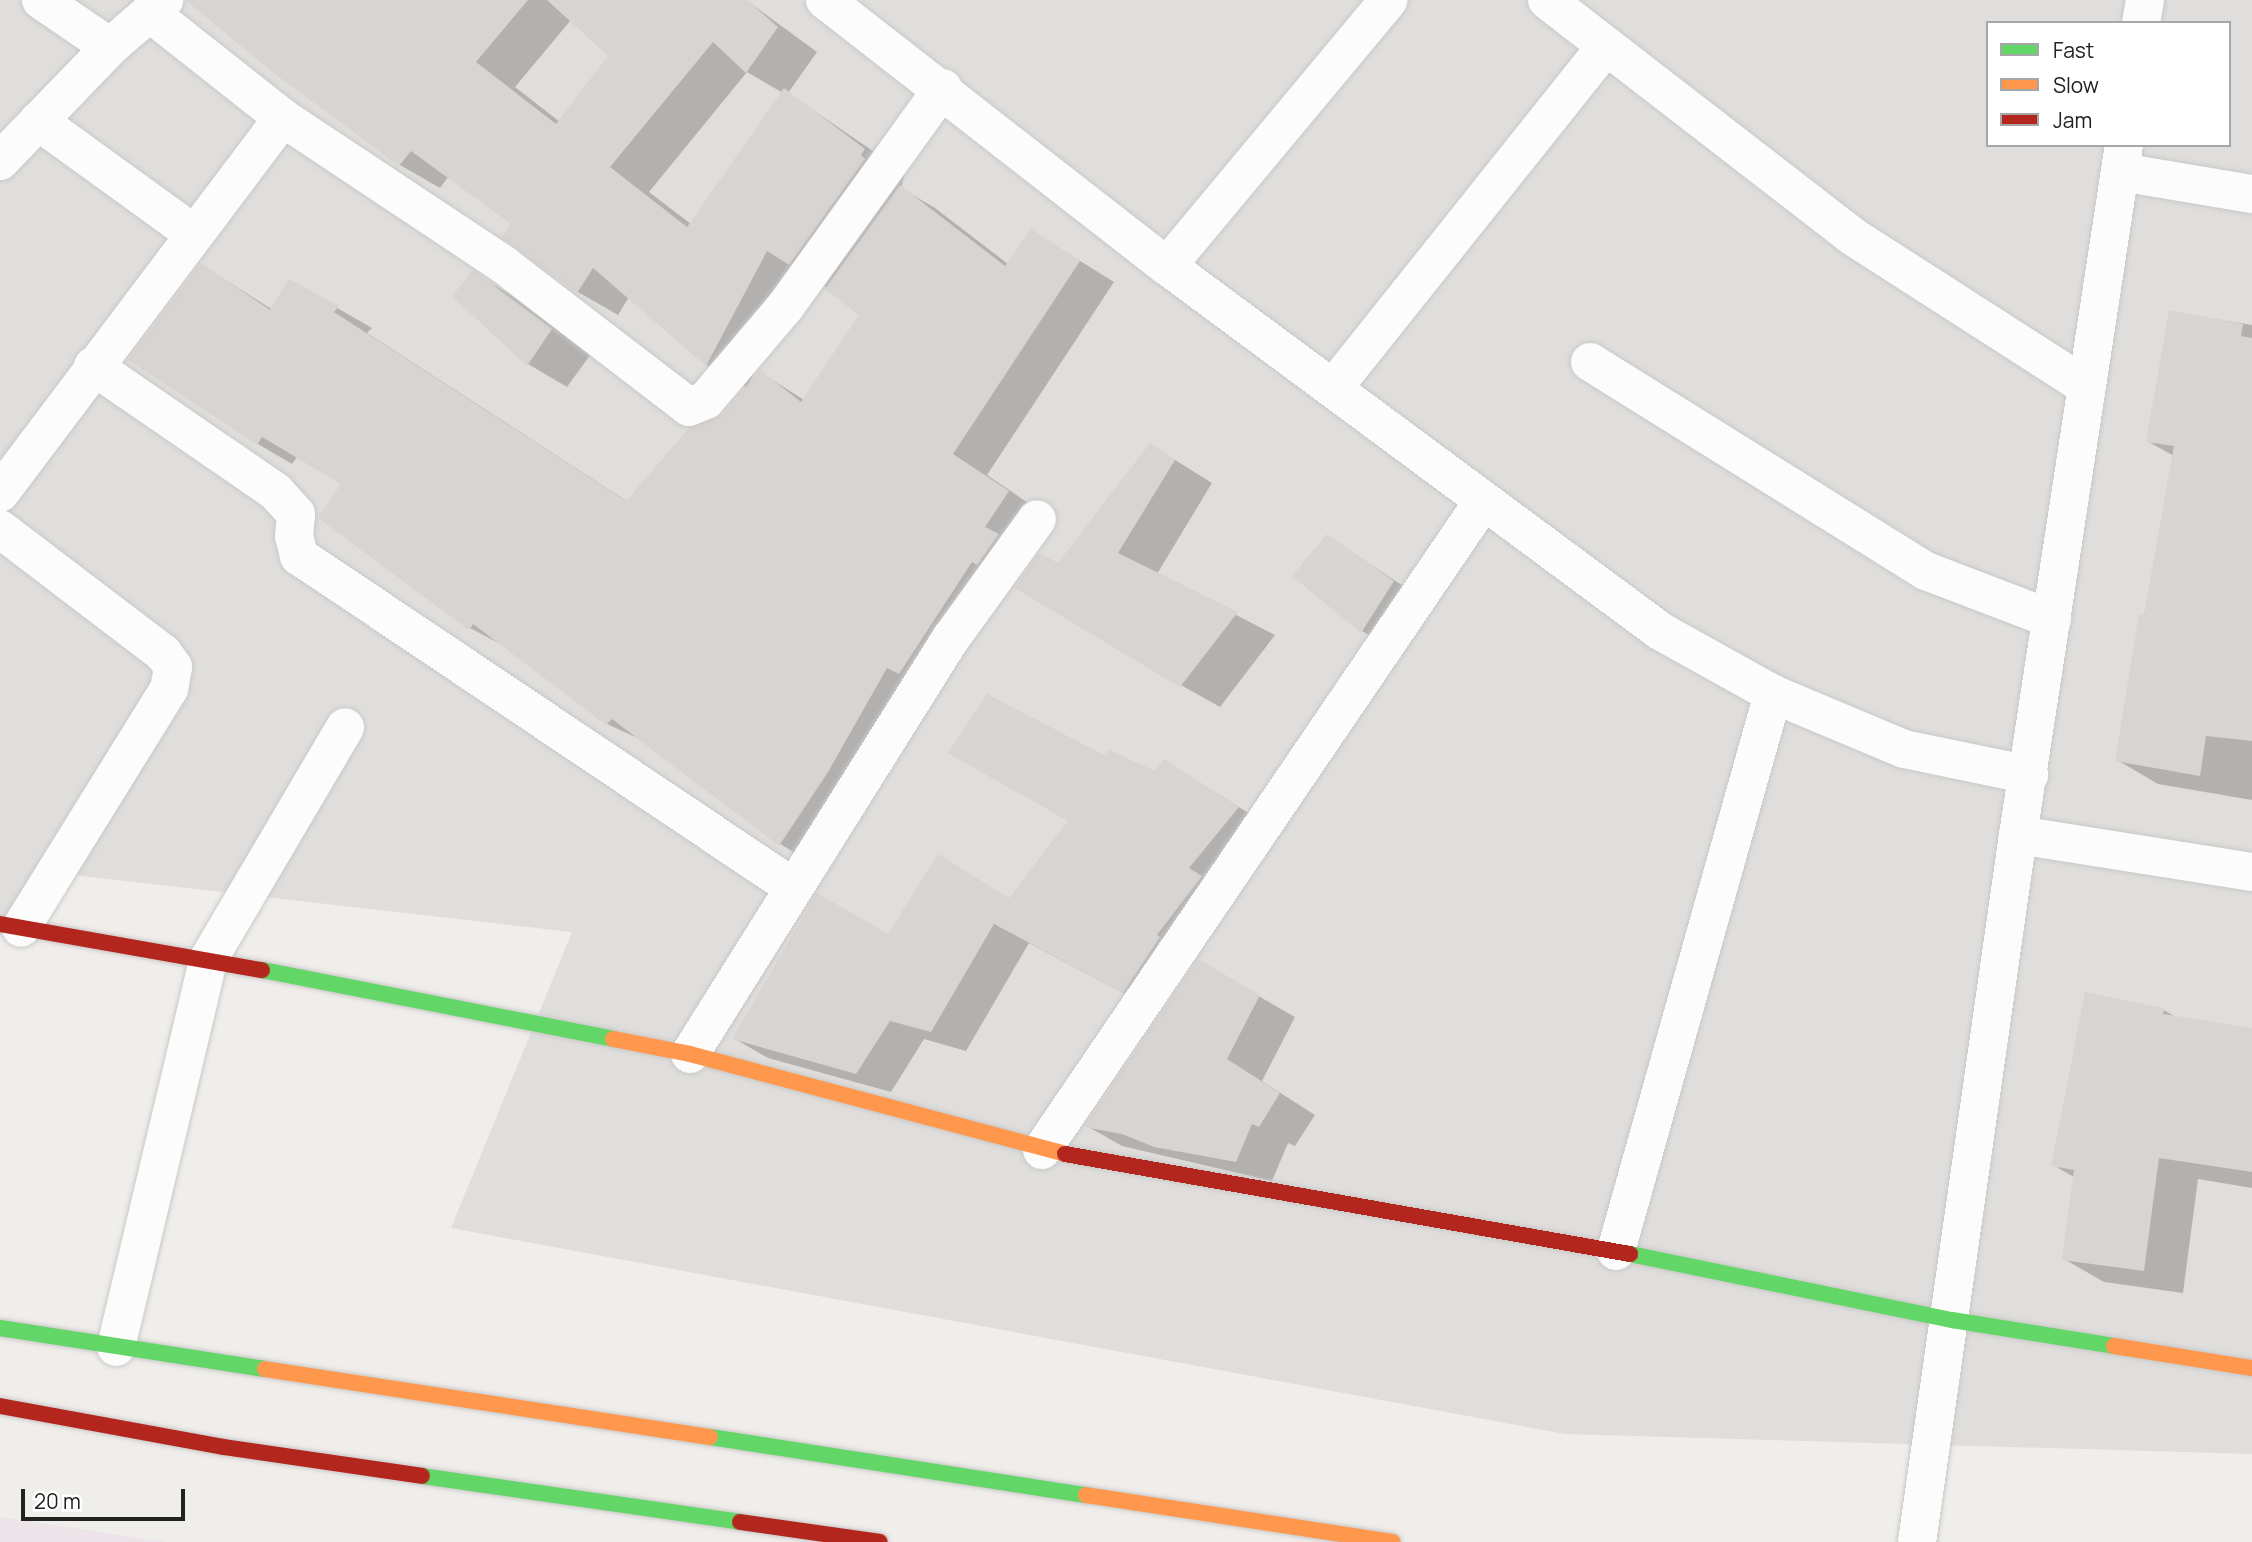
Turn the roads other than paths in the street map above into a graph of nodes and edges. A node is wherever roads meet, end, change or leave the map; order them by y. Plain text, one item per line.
1 (41, 0) edge
2 (825, 0) edge
3 (1389, 0) edge
4 (1547, 0) edge
5 (2145, 0) edge
6 (157, 6) edge
7 (2141, 21) edge
8 (1606, 46) junction
9 (110, 47) junction
10 (943, 88) junction
11 (283, 118) junction
12 (38, 121) junction
13 (2122, 159) edge
14 (0, 161) edge
15 (2252, 194) edge
16 (193, 233) junction
17 (1167, 266) junction
18 (1590, 362) dead end
19 (93, 366) junction
20 (1334, 387) junction
21 (2087, 387) junction
22 (0, 493) edge
23 (1482, 503) junction
24 (1037, 519) dead end
25 (0, 529) edge
26 (2052, 619) junction
27 (1773, 694) junction
28 (345, 727) dead end
29 (2029, 775) junction
30 (2018, 835) junction
31 (2252, 872) edge
32 (794, 888) junction
33 (10, 926) edge
34 (208, 960) junction
35 (690, 1054) junction
36 (1042, 1150) junction
37 (1616, 1251) junction
38 (1952, 1320) junction
39 (0, 1328) edge
40 (116, 1347) junction
41 (2252, 1368) edge
42 (0, 1406) edge
43 (880, 1542) edge
44 (1392, 1542) edge
45 (1917, 1542) edge

1 - 9 street
2 - 10 street
3 - 17 street
4 - 8 street
5 - 7 street
6 - 9 street
6 - 11 street
8 - 20 street
8 - 21 street
9 - 12 street
10 - 11 street
10 - 17 street
11 - 16 street
12 - 14 street
12 - 16 street
13 - 15 street
13 - 21 street
16 - 19 street
17 - 20 street
18 - 26 street
19 - 22 street
19 - 32 street
20 - 23 street
21 - 26 street
23 - 27 street
23 - 36 street
24 - 32 street
25 - 33 street
26 - 29 street
27 - 29 street
27 - 37 street
28 - 34 street
29 - 30 street
30 - 31 street
30 - 38 street
32 - 35 street
33 - 34 street
34 - 35 street
34 - 40 street
35 - 36 street
36 - 37 street
37 - 38 street
38 - 41 street
38 - 45 street
39 - 40 street
40 - 44 street
42 - 43 street

